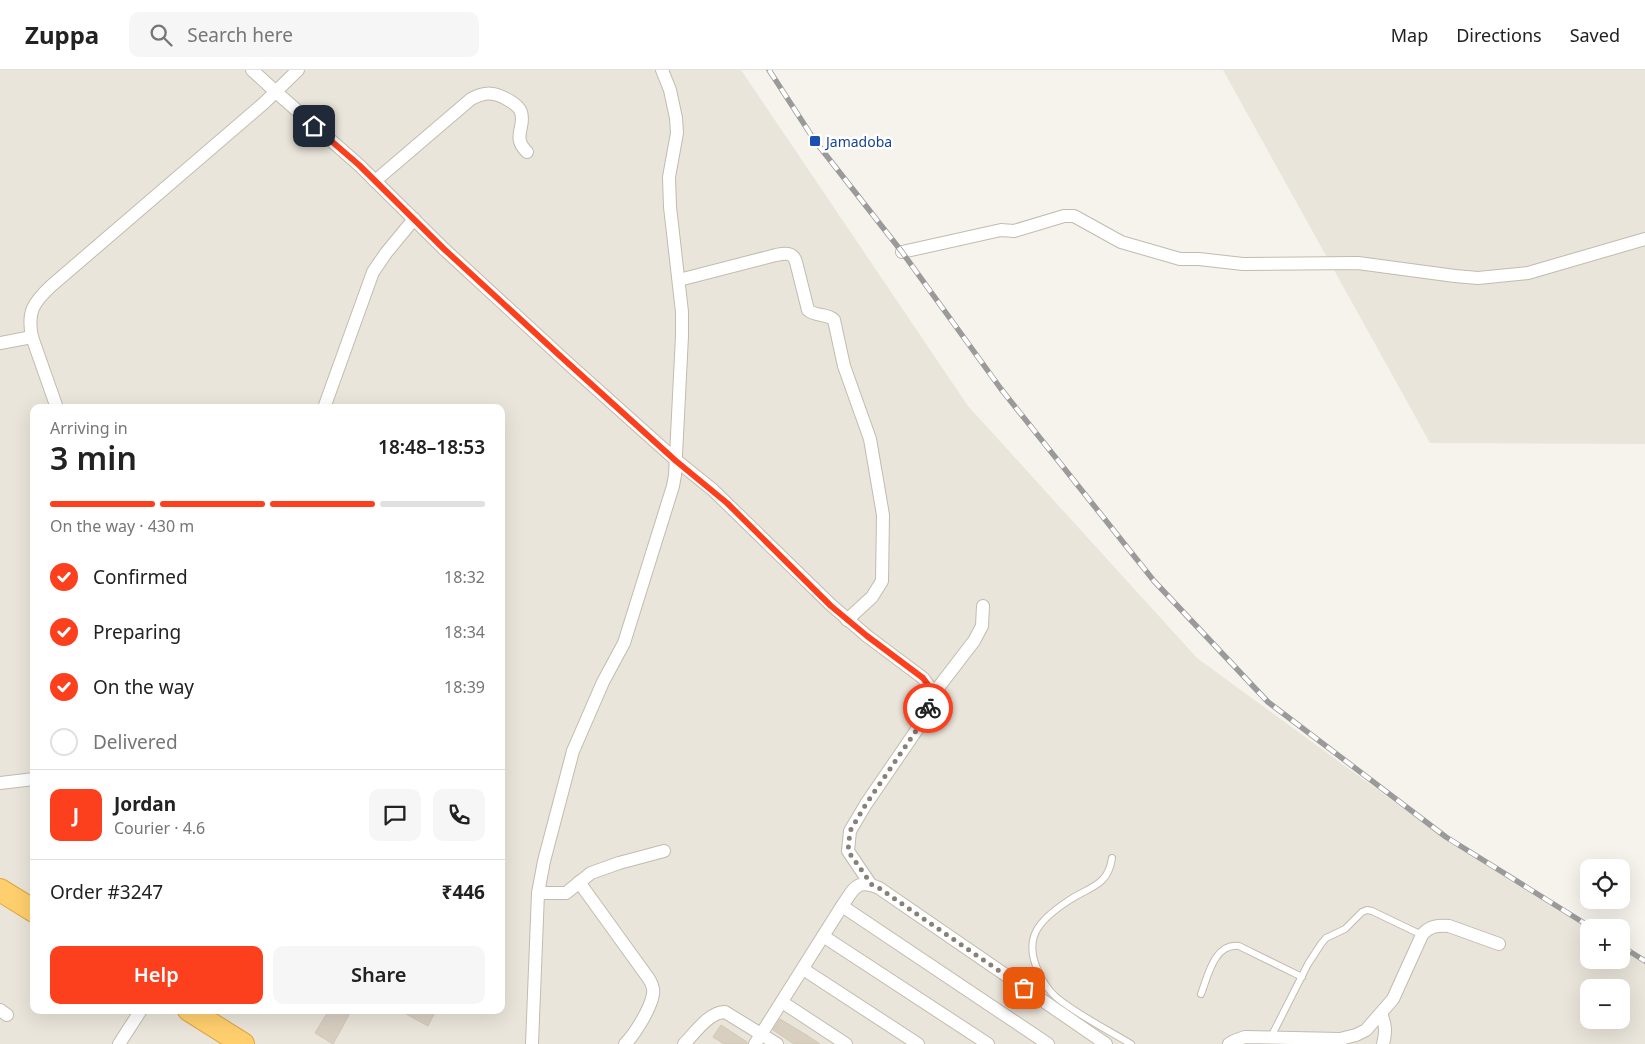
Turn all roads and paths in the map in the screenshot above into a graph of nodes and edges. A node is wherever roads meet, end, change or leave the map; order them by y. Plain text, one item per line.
1 (252, 70) edge
2 (298, 70) edge
3 (662, 70) edge
4 (276, 92) junction
5 (528, 152) dead end
6 (376, 181) junction
7 (414, 219) junction
8 (1645, 239) edge
9 (902, 252) dead end
10 (679, 280) junction
11 (32, 336) junction
12 (0, 343) edge
13 (56, 404) edge
14 (325, 404) edge
15 (676, 461) junction
16 (982, 606) dead end
17 (847, 620) junction
18 (931, 697) junction
19 (30, 779) edge
20 (0, 783) edge
21 (664, 850) dead end
22 (1112, 858) dead end
23 (579, 882) junction
24 (872, 885) junction
25 (0, 890) edge
26 (538, 893) junction
27 (842, 906) junction
28 (30, 909) edge
29 (1422, 935) junction
30 (823, 936) junction
31 (1499, 944) dead end
32 (803, 969) junction
33 (1302, 977) junction
34 (1201, 994) dead end
35 (782, 1002) junction
36 (138, 1014) edge
37 (195, 1014) edge
38 (1381, 1014) junction
39 (1272, 1037) junction
40 (758, 1039) edge
41 (1317, 1041) edge
42 (119, 1044) edge
43 (243, 1044) edge
44 (532, 1044) edge
45 (625, 1044) edge
46 (684, 1044) edge
47 (777, 1044) edge
48 (846, 1044) edge
49 (918, 1044) edge
50 (988, 1044) edge
51 (1048, 1044) edge
52 (1104, 1044) edge
53 (1131, 1044) edge
54 (1229, 1044) edge
55 (1382, 1044) edge

1 - 4 street
2 - 4 street
3 - 10 street
4 - 6 street
4 - 11 street
5 - 6 street
6 - 7 street
7 - 14 street
7 - 15 street
8 - 9 street
10 - 15 street
10 - 17 street
11 - 12 street
11 - 13 street
15 - 17 street
15 - 26 street
16 - 18 street
17 - 18 street
18 - 24 street
19 - 20 street
21 - 23 street
22 - 53 lane
23 - 26 street
23 - 45 street
24 - 27 street
24 - 52 street
25 - 28 highway
26 - 44 street
27 - 30 street
27 - 51 street
29 - 31 street
29 - 33 lane
29 - 38 street
30 - 32 street
30 - 50 street
32 - 35 street
32 - 49 street
33 - 34 lane
33 - 39 lane
35 - 40 street
35 - 48 street
36 - 42 street
37 - 43 highway
38 - 41 street
38 - 55 street
39 - 41 street
39 - 54 street
40 - 46 street
40 - 47 street

